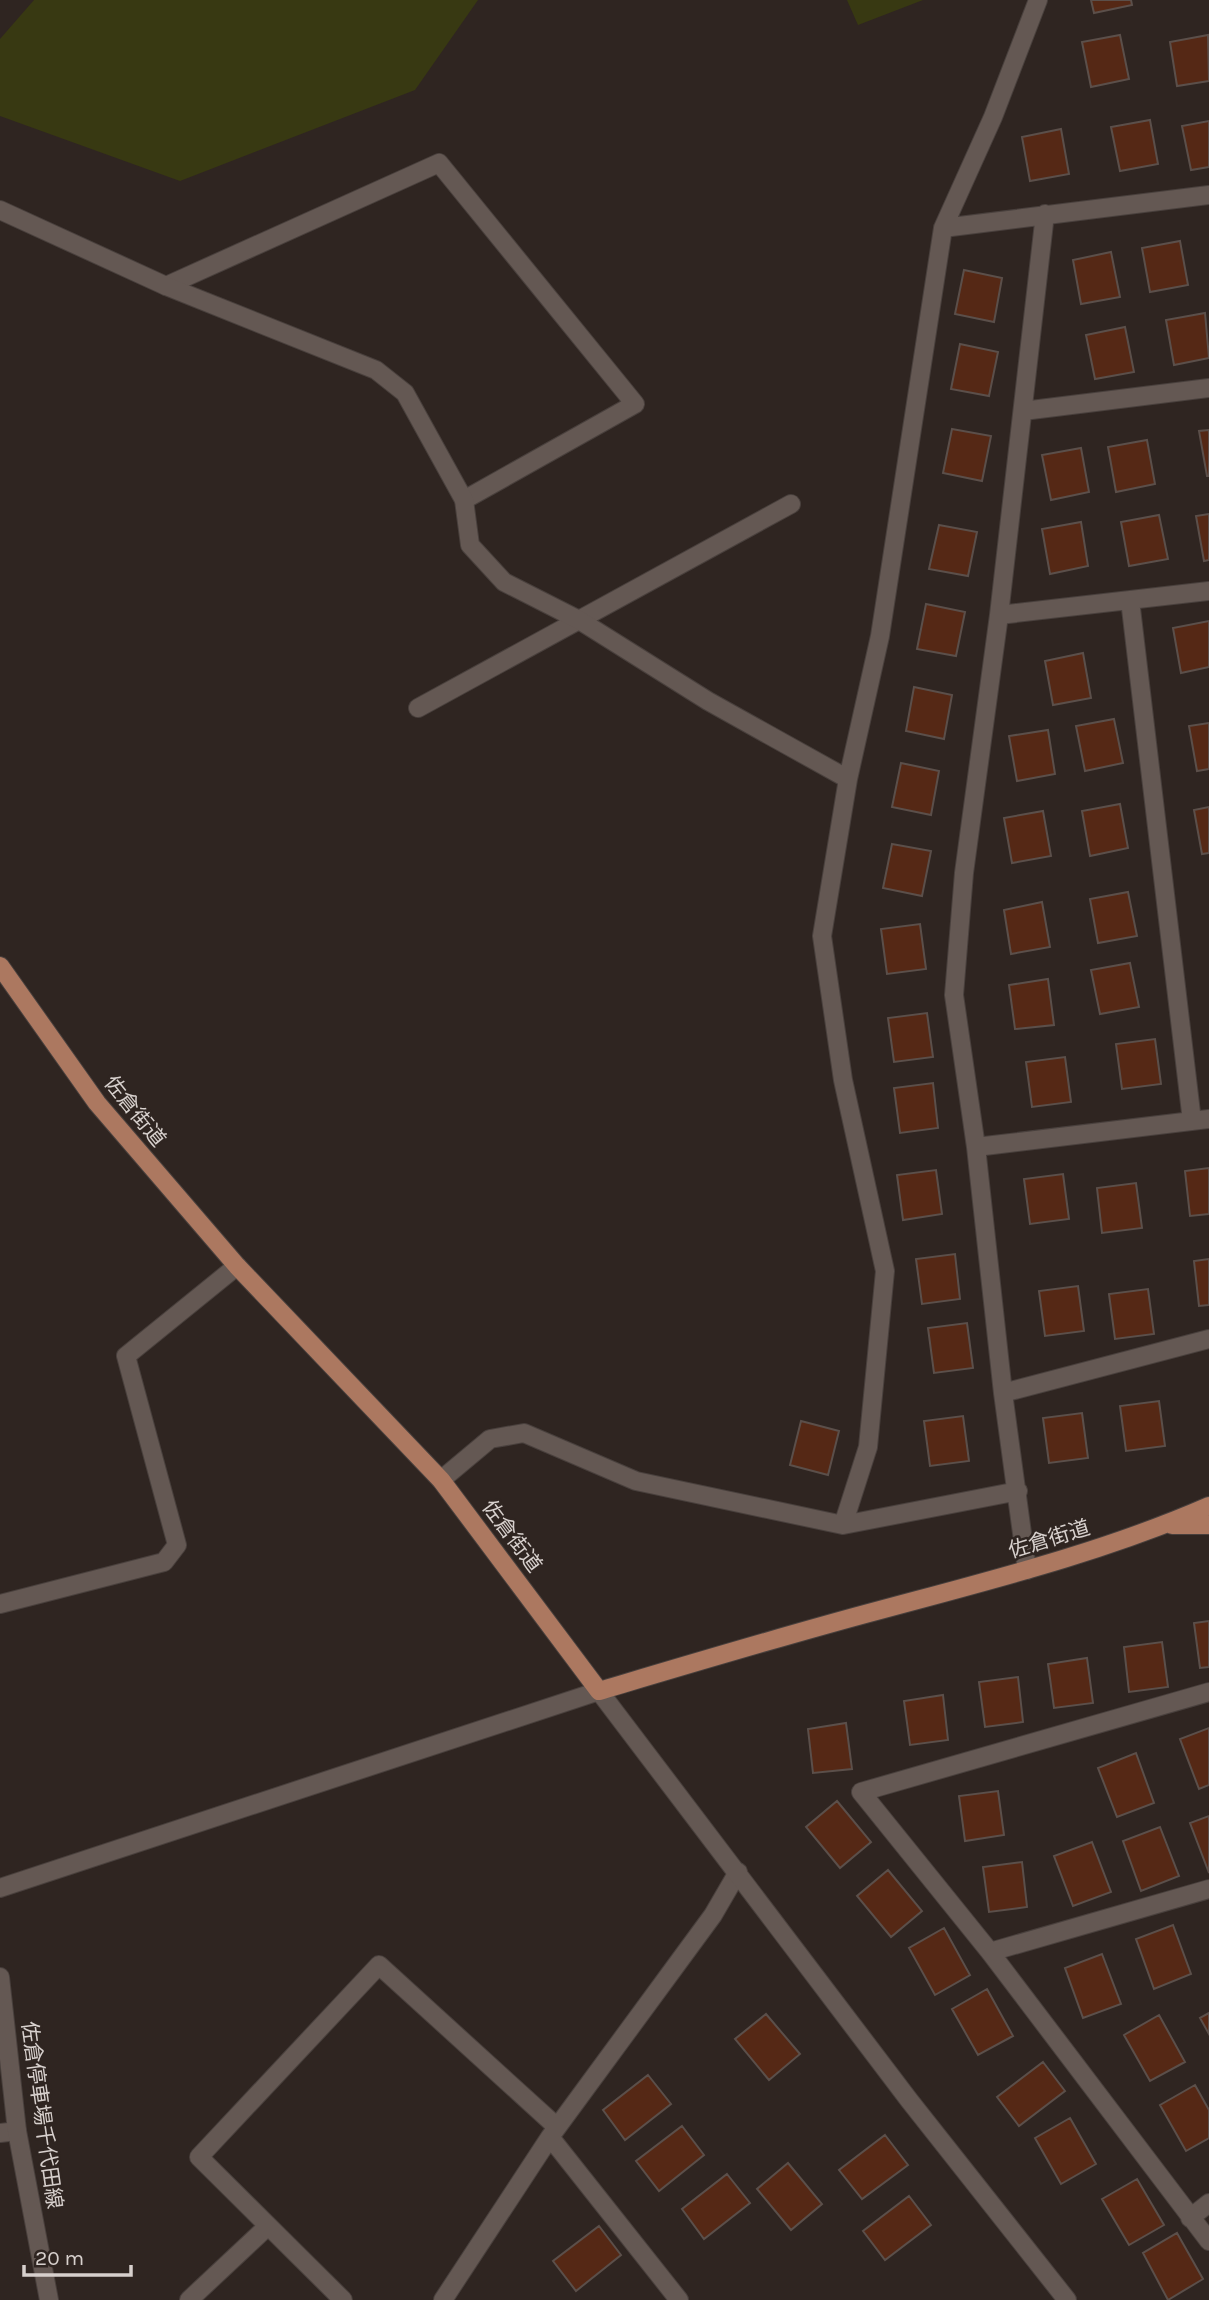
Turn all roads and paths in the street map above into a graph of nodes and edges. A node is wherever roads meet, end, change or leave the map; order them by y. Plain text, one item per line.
1 (1038, 0) edge
2 (1209, 195) edge
3 (0, 210) edge
4 (1045, 214) junction
5 (943, 228) junction
6 (166, 286) junction
7 (1209, 388) edge
8 (1023, 411) junction
9 (464, 500) junction
10 (791, 504) dead end
11 (1209, 591) edge
12 (1130, 600) junction
13 (999, 615) junction
14 (579, 620) junction
15 (418, 708) dead end
16 (848, 779) junction
17 (0, 966) edge
18 (1200, 1120) edge
19 (976, 1147) junction
20 (237, 1266) junction
21 (1209, 1339) edge
22 (1003, 1394) junction
23 (441, 1480) junction
24 (1018, 1491) junction
25 (1209, 1506) edge
26 (843, 1525) junction
27 (1165, 1525) junction
28 (1209, 1525) edge
29 (1027, 1570) junction
30 (0, 1604) edge
31 (599, 1691) junction
32 (1209, 1692) edge
33 (738, 1872) junction
34 (0, 1888) edge
35 (1209, 1889) edge
36 (989, 1952) junction
37 (0, 1977) edge
38 (8, 2132) edge
39 (554, 2132) junction
40 (1209, 2203) edge
41 (1190, 2218) junction
42 (268, 2226) junction
43 (1209, 2241) edge
44 (49, 2300) edge
45 (189, 2300) edge
46 (342, 2300) edge
47 (443, 2300) edge
48 (680, 2300) edge
49 (1067, 2300) edge

1 - 5 street
2 - 4 street
3 - 6 street
4 - 5 street
4 - 8 street
5 - 16 street
6 - 9 street
6 - 9 street
7 - 8 street
8 - 13 street
9 - 14 street
10 - 14 street
11 - 12 street
12 - 13 street
12 - 18 street
13 - 19 street
14 - 15 street
14 - 16 street
16 - 26 street
17 - 20 main road, 佐倉街道
18 - 19 street
19 - 22 street
20 - 23 main road, 佐倉街道
20 - 30 street
21 - 22 street
22 - 24 street
23 - 26 street
23 - 31 main road, 佐倉街道
24 - 26 street
24 - 29 street
25 - 27 main road, 佐倉街道
27 - 28 main road, 佐倉街道
27 - 29 main road, 佐倉街道
29 - 31 main road, 佐倉街道
31 - 33 street
31 - 34 street
32 - 36 street
33 - 39 street
33 - 49 street
35 - 36 street
36 - 41 street
37 - 38 street, 佐倉停車場千代田線
38 - 44 street, 佐倉停車場千代田線
39 - 42 street
39 - 47 street
39 - 48 street
40 - 41 street
41 - 43 street
42 - 45 street
42 - 46 street

